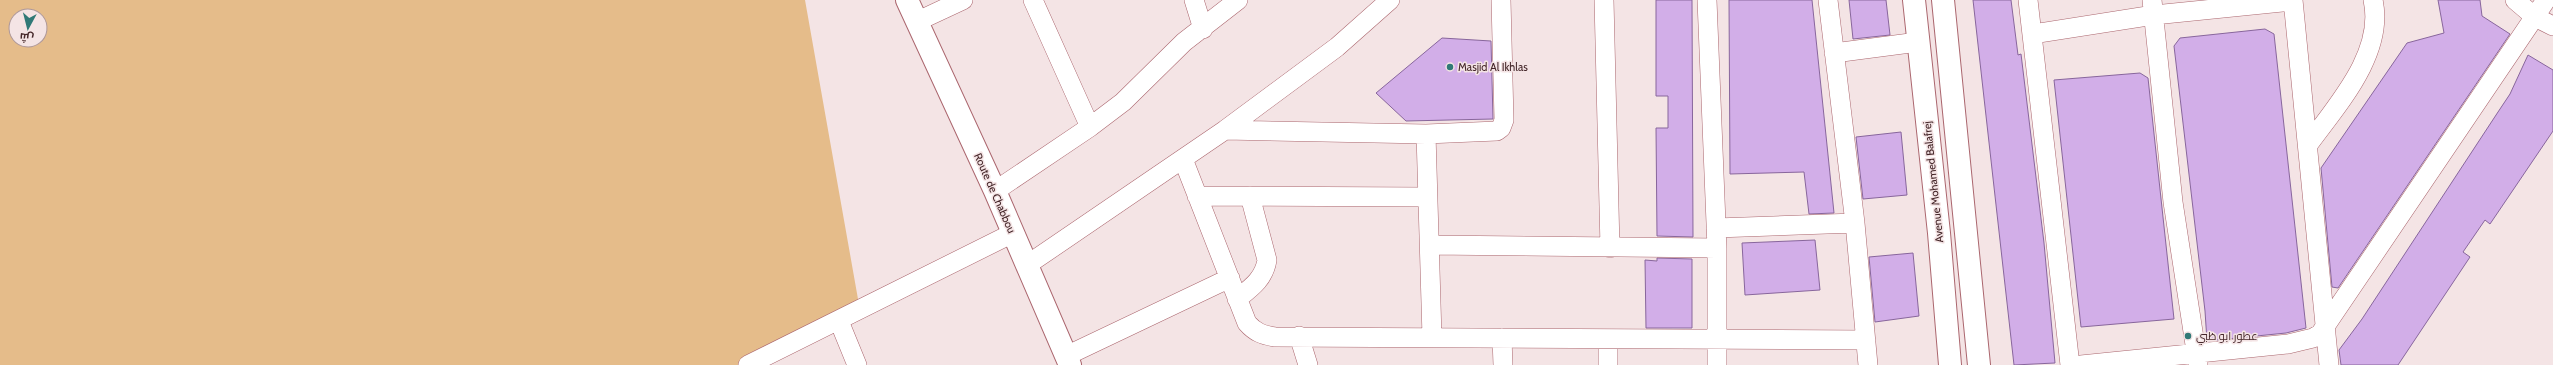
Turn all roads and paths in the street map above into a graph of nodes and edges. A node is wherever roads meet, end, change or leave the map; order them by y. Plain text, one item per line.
1 (907, 0) edge
2 (963, 0) edge
3 (1033, 0) edge
4 (1194, 0) edge
5 (1238, 0) edge
6 (1390, 0) edge
7 (1501, 0) edge
8 (1604, 0) edge
9 (1707, 0) edge
10 (1828, 0) edge
11 (1914, 0) edge
12 (1943, 0) edge
13 (2028, 0) edge
14 (2293, 0) edge
15 (2373, 0) edge
16 (2515, 0) edge
17 (2546, 0) edge
18 (2153, 8) edge
19 (2535, 18) junction
20 (918, 21) junction
21 (2553, 26) edge
22 (1203, 29) junction
23 (2032, 34) junction
24 (1918, 42) junction
25 (1834, 53) junction
26 (1090, 127) junction
27 (1225, 130) junction
28 (1426, 134) junction
29 (2308, 145) junction
30 (1183, 159) junction
31 (995, 191) junction
32 (1197, 196) junction
33 (1250, 196) junction
34 (1427, 197) junction
35 (1855, 223) junction
36 (1716, 228) junction
37 (1013, 233) junction
38 (1430, 245) junction
39 (1610, 248) junction
40 (1717, 248) junction
41 (1027, 265) junction
42 (1230, 278) junction
43 (1237, 299) junction
44 (839, 321) junction
45 (2326, 328) junction
46 (1299, 336) junction
47 (1432, 337) junction
48 (1502, 338) junction
49 (1608, 339) junction
50 (1717, 339) junction
51 (1866, 340) junction
52 (2197, 359) edge
53 (1068, 361) edge
54 (748, 365) edge
55 (857, 365) edge
56 (1308, 365) edge
57 (1503, 365) edge
58 (1608, 365) edge
59 (1717, 365) edge
60 (1868, 365) edge
61 (1950, 365) edge
62 (1979, 365) edge
63 (2070, 365) edge
64 (2081, 365) edge
65 (2329, 365) edge

1 - 20 street, Route de Chabbou
2 - 20 street
3 - 26 street
4 - 22 street
5 - 22 street
6 - 27 street
7 - 28 street
8 - 39 street
9 - 36 street
10 - 25 street
11 - 24 street, Avenue Mohamed Balafrej
12 - 62 street
13 - 23 street
14 - 18 street
14 - 29 street
15 - 29 street
16 - 19 street
17 - 19 street
18 - 23 street
18 - 52 street
19 - 21 street
19 - 45 street
20 - 31 street, Route de Chabbou
22 - 26 street
23 - 63 street
24 - 25 street
24 - 61 street, Avenue Mohamed Balafrej
25 - 35 street
26 - 31 street
27 - 28 street
27 - 30 street
28 - 34 street
29 - 45 street
30 - 32 street
30 - 41 street
31 - 37 street, Route de Chabbou
32 - 33 street
32 - 42 street
33 - 34 street
33 - 43 street
34 - 38 street
35 - 36 street
35 - 51 street
36 - 40 street
37 - 41 street, Route de Chabbou
37 - 44 street
38 - 39 street
38 - 47 street
39 - 40 street
40 - 50 street
41 - 53 street, Route de Chabbou
42 - 43 street
42 - 53 street
43 - 46 street
44 - 54 street
44 - 55 street
45 - 52 street
45 - 65 street
46 - 47 street
46 - 56 street
47 - 48 street
48 - 49 street
48 - 57 street
49 - 50 street
49 - 58 street
50 - 51 street
50 - 59 street
51 - 60 street
52 - 64 street

